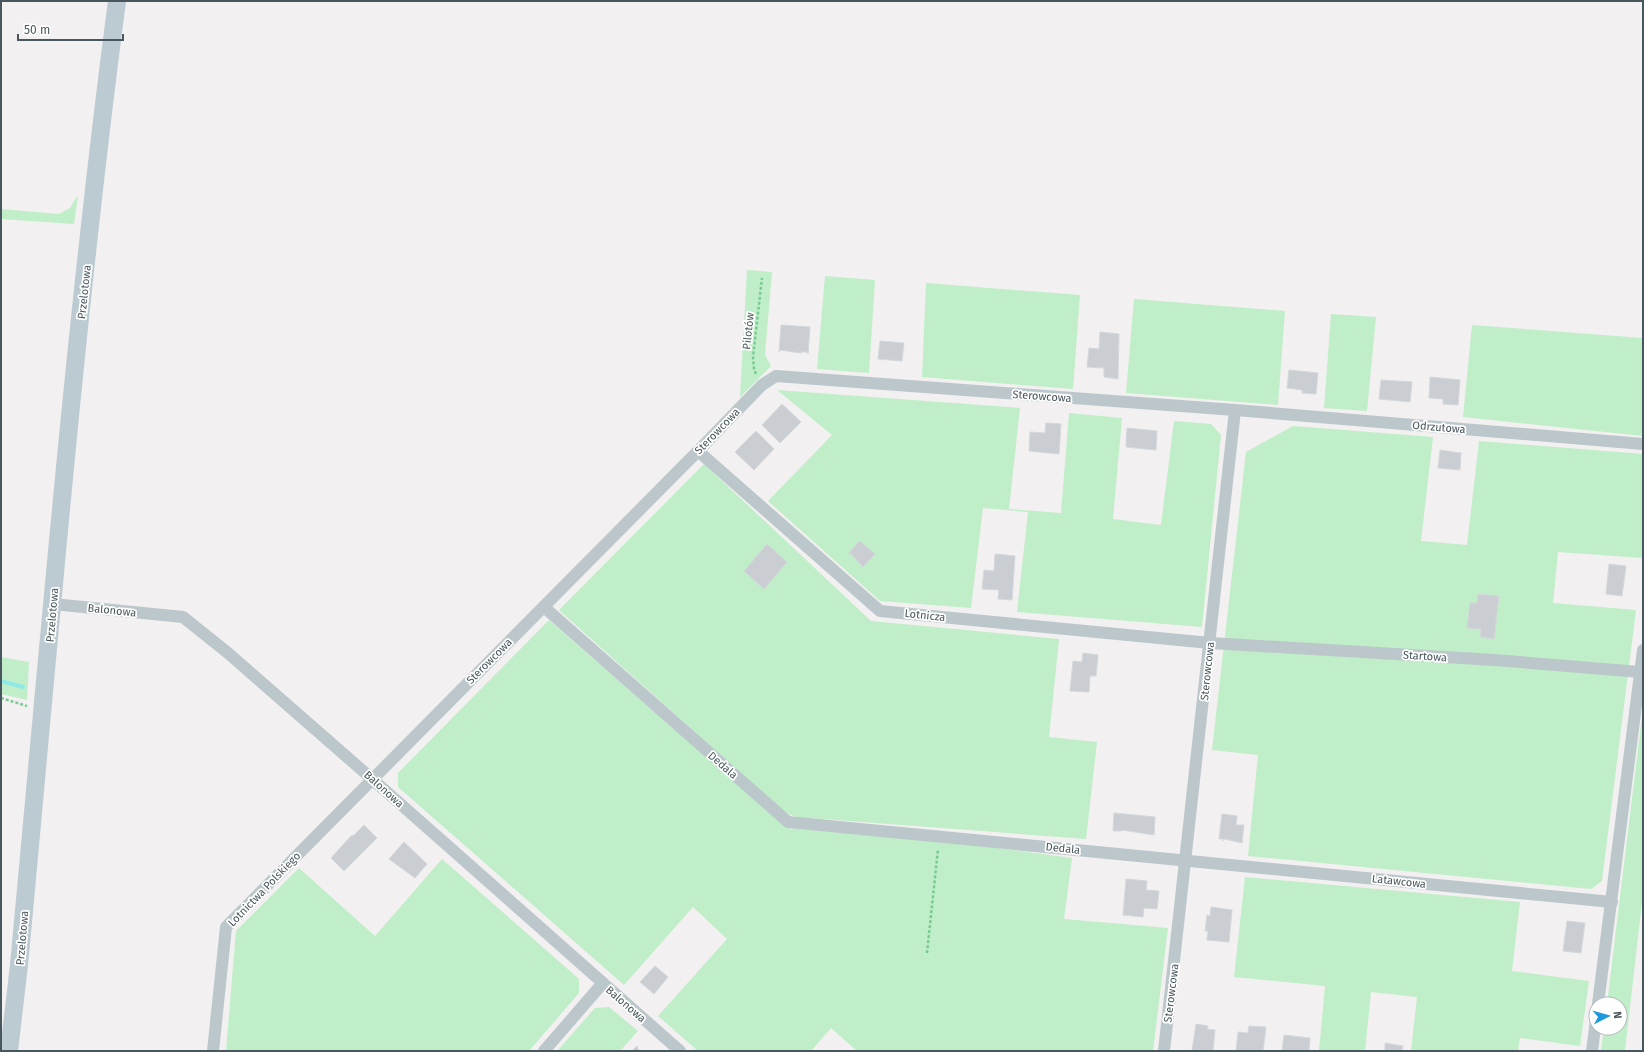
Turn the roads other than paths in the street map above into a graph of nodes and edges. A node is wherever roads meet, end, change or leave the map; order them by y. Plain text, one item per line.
1 (117, 1) edge
2 (1235, 410) junction
3 (1643, 444) edge
4 (698, 451) junction
5 (53, 604) junction
6 (544, 607) junction
7 (1210, 643) junction
8 (1643, 650) edge
9 (1640, 672) junction
10 (372, 778) junction
11 (1186, 860) junction
12 (1612, 902) junction
13 (602, 984) junction
14 (1599, 996) edge
15 (1594, 1036) edge
16 (9, 1051) edge
17 (213, 1051) edge
18 (544, 1051) edge
19 (680, 1051) edge
20 (1164, 1051) edge
21 (1592, 1051) edge

1 - 5 street, Przelotowa
2 - 3 street, Odrzutowa
2 - 4 street, Sterowcowa
2 - 7 street, Sterowcowa
4 - 6 street, Sterowcowa
4 - 7 street, Lotnicza
5 - 10 street, Balonowa
5 - 16 street, Przelotowa
6 - 10 street, Sterowcowa
6 - 11 street, Dedala
7 - 9 street, Startowa
7 - 11 street, Sterowcowa
8 - 9 street
9 - 12 street
10 - 13 street, Balonowa
10 - 17 street, Lotnictwa Polskiego
11 - 12 street, Latawcowa
11 - 20 street, Sterowcowa
12 - 14 street
13 - 18 street
13 - 19 street, Balonowa
15 - 21 street

